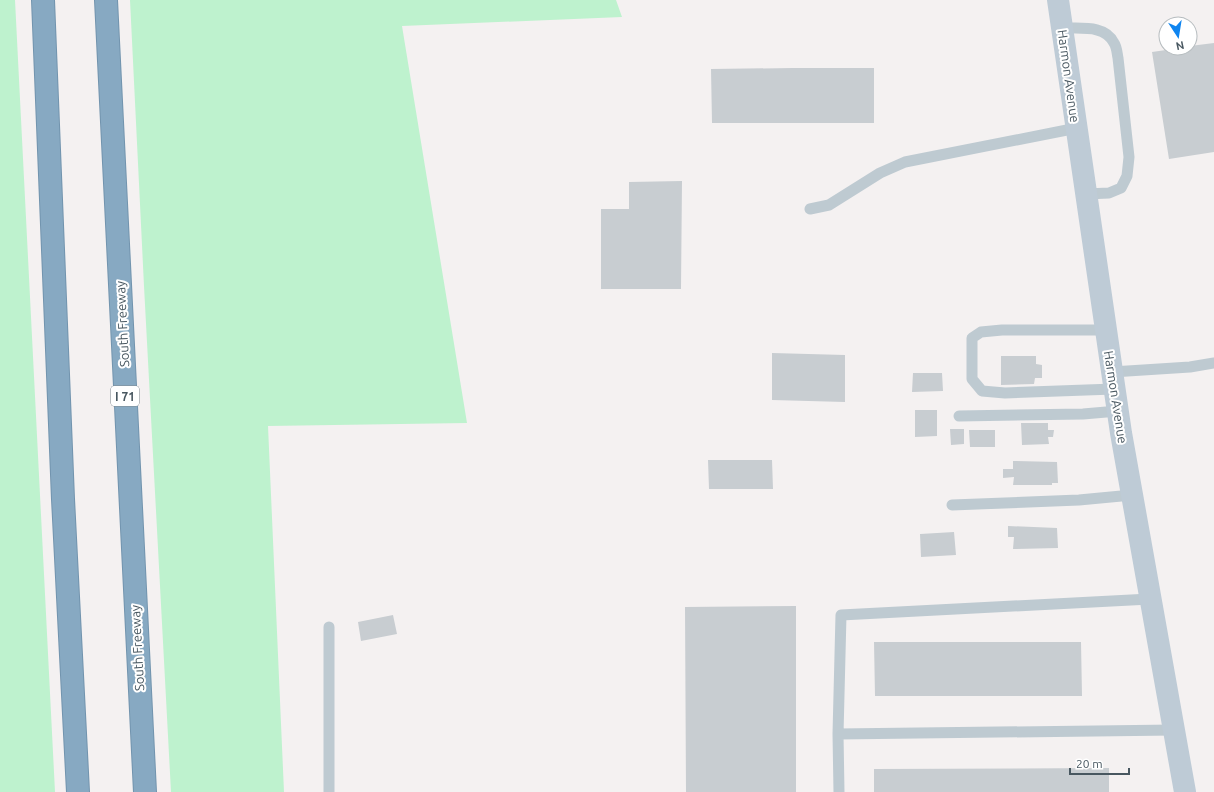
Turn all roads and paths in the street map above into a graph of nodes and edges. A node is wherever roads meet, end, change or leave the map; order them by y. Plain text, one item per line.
1 (43, 0) edge
2 (106, 0) edge
3 (1058, 0) edge
4 (1062, 28) junction
5 (1077, 128) junction
6 (1086, 194) junction
7 (810, 209) dead end
8 (1106, 330) junction
9 (1214, 363) edge
10 (1113, 381) junction
11 (1118, 411) junction
12 (959, 416) dead end
13 (1132, 495) junction
14 (952, 505) dead end
15 (1150, 599) junction
16 (329, 627) dead end
17 (1174, 730) junction
18 (838, 734) junction
19 (78, 792) edge
20 (144, 792) edge
21 (329, 792) edge
22 (839, 792) edge
23 (1185, 792) edge

1 - 19 highway
2 - 20 highway, South Freeway / I 71
3 - 4 main road, Harmon Avenue
4 - 5 main road, Harmon Avenue
4 - 6 lane
5 - 6 main road, Harmon Avenue
5 - 7 lane
6 - 8 main road, Harmon Avenue
8 - 10 main road, Harmon Avenue
8 - 10 lane
9 - 10 lane
10 - 11 main road, Harmon Avenue
11 - 12 lane
11 - 13 main road, Harmon Avenue
13 - 14 lane
13 - 15 main road, Harmon Avenue
15 - 17 main road, Harmon Avenue
15 - 18 lane
16 - 21 lane
17 - 18 lane
17 - 23 main road, Harmon Avenue
18 - 22 lane

